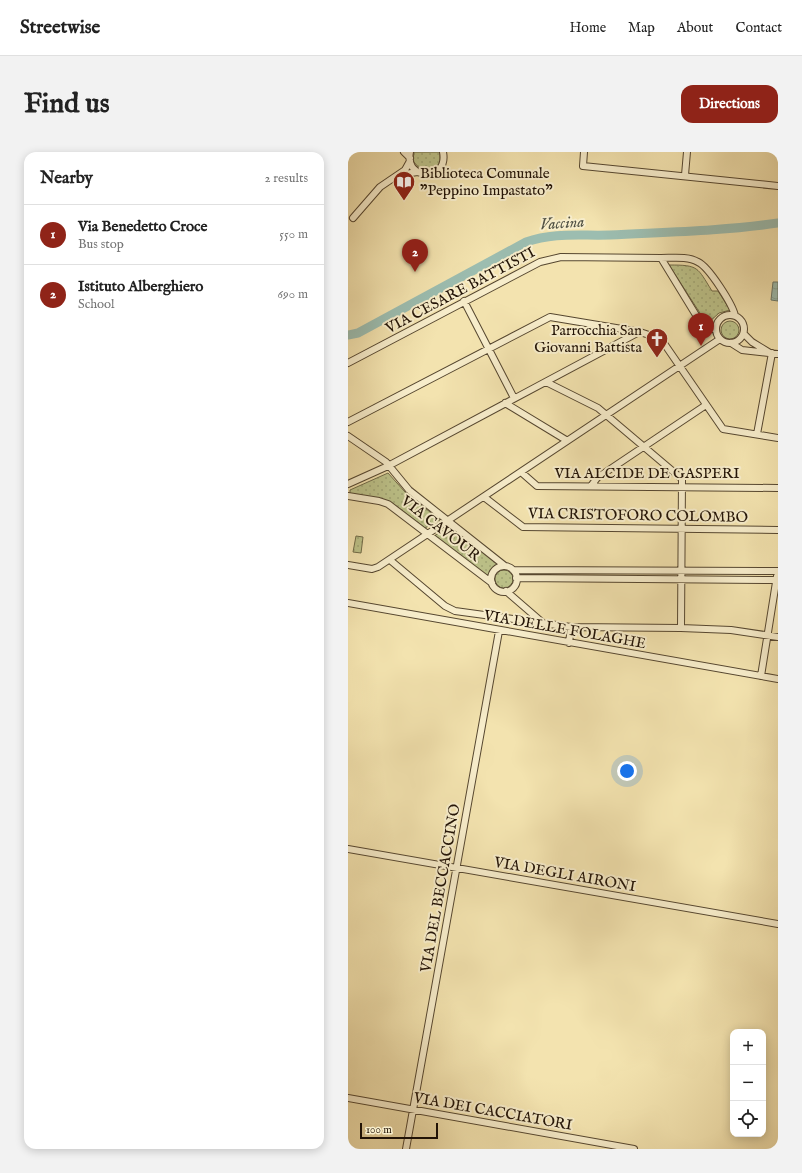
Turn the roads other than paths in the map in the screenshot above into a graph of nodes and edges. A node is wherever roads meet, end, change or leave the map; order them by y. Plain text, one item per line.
1 (404, 152) edge
2 (443, 152) edge
3 (584, 152) edge
4 (688, 152) edge
5 (410, 157) edge
6 (417, 172) junction
7 (685, 175) junction
8 (396, 176) junction
9 (778, 186) edge
10 (353, 218) dead end
11 (661, 258) junction
12 (464, 301) junction
13 (735, 316) junction
14 (716, 329) junction
15 (640, 332) junction
16 (744, 334) junction
17 (720, 338) junction
18 (731, 344) junction
19 (488, 348) junction
20 (774, 353) edge
21 (348, 362) edge
22 (679, 365) junction
23 (546, 382) junction
24 (514, 398) junction
25 (506, 403) junction
26 (706, 405) junction
27 (606, 415) junction
28 (348, 422) edge
29 (757, 434) junction
30 (348, 436) edge
31 (778, 438) edge
32 (566, 440) junction
33 (643, 446) junction
34 (388, 466) junction
35 (521, 472) junction
36 (348, 485) edge
37 (591, 486) junction
38 (682, 486) junction
39 (778, 488) edge
40 (348, 496) edge
41 (484, 497) junction
42 (448, 521) junction
43 (682, 530) junction
44 (778, 530) edge
45 (427, 534) junction
46 (390, 560) junction
47 (348, 565) edge
48 (505, 566) junction
49 (513, 570) junction
50 (596, 570) junction
51 (682, 571) junction
52 (778, 572) edge
53 (516, 578) junction
54 (596, 579) junction
55 (682, 579) junction
56 (777, 580) edge
57 (492, 583) junction
58 (506, 591) junction
59 (348, 604) edge
60 (543, 623) junction
61 (571, 627) junction
62 (681, 628) junction
63 (499, 631) junction
64 (768, 636) junction
65 (778, 637) edge
66 (569, 643) junction
67 (761, 676) junction
68 (778, 679) edge
69 (348, 850) edge
70 (457, 868) junction
71 (778, 924) edge
72 (348, 1098) edge
73 (413, 1110) junction
74 (406, 1149) edge
75 (634, 1149) edge

1 - 5 street
2 - 6 street
3 - 7 street
4 - 7 street
5 - 6 street
5 - 8 street
6 - 8 street
7 - 9 street
8 - 10 street
11 - 12 street, VIA CESARE BATTISTI
11 - 13 street, VIA CESARE BATTISTI
11 - 14 street
12 - 19 street
12 - 21 street, VIA CESARE BATTISTI
13 - 14 street
13 - 16 street
14 - 17 street
15 - 19 street
15 - 22 street
15 - 23 street
16 - 18 street
16 - 20 street
17 - 18 street
17 - 22 street
18 - 20 street
19 - 24 street
19 - 28 street
20 - 29 street
22 - 26 street
22 - 27 street
23 - 24 street
23 - 27 street
24 - 25 street
25 - 32 street
25 - 34 street
26 - 29 street
26 - 33 street
27 - 32 street
27 - 33 street
29 - 31 street
30 - 34 street
32 - 35 street
33 - 37 street
33 - 38 street
34 - 36 street
34 - 42 street
35 - 37 street, VIA ALCIDE DE GASPERI
35 - 41 street
37 - 38 street, VIA ALCIDE DE GASPERI
38 - 39 street, VIA ALCIDE DE GASPERI
38 - 43 street
40 - 45 street, VIA CAVOUR
41 - 42 street
41 - 43 street, VIA CRISTOFORO COLOMBO
42 - 45 street
42 - 48 street
43 - 44 street, VIA CRISTOFORO COLOMBO
43 - 51 street
45 - 46 street
45 - 57 street, VIA CAVOUR
46 - 47 street
46 - 60 street
48 - 49 street
48 - 57 street
49 - 50 street
49 - 53 street
50 - 51 street
50 - 54 street
51 - 52 street
51 - 55 street
52 - 56 street
53 - 54 street
53 - 58 street
54 - 55 street
55 - 56 street
55 - 62 street
56 - 64 street
57 - 58 street
58 - 60 street
59 - 63 street, VIA DELLE FOLAGHE
60 - 61 street
61 - 62 street
61 - 66 street
62 - 64 street
63 - 66 street, VIA DELLE FOLAGHE
63 - 70 street, VIA DEL BECCACCINO
64 - 65 street
64 - 67 street
66 - 67 street, VIA DELLE FOLAGHE
67 - 68 street, VIA DELLE FOLAGHE
69 - 70 street, VIA DEGLI AIRONI
70 - 71 street, VIA DEGLI AIRONI
70 - 73 street, VIA DEL BECCACCINO
72 - 73 street, VIA DEI CACCIATORI
73 - 74 street, VIA DEL BECCACCINO
73 - 75 street, VIA DEI CACCIATORI

